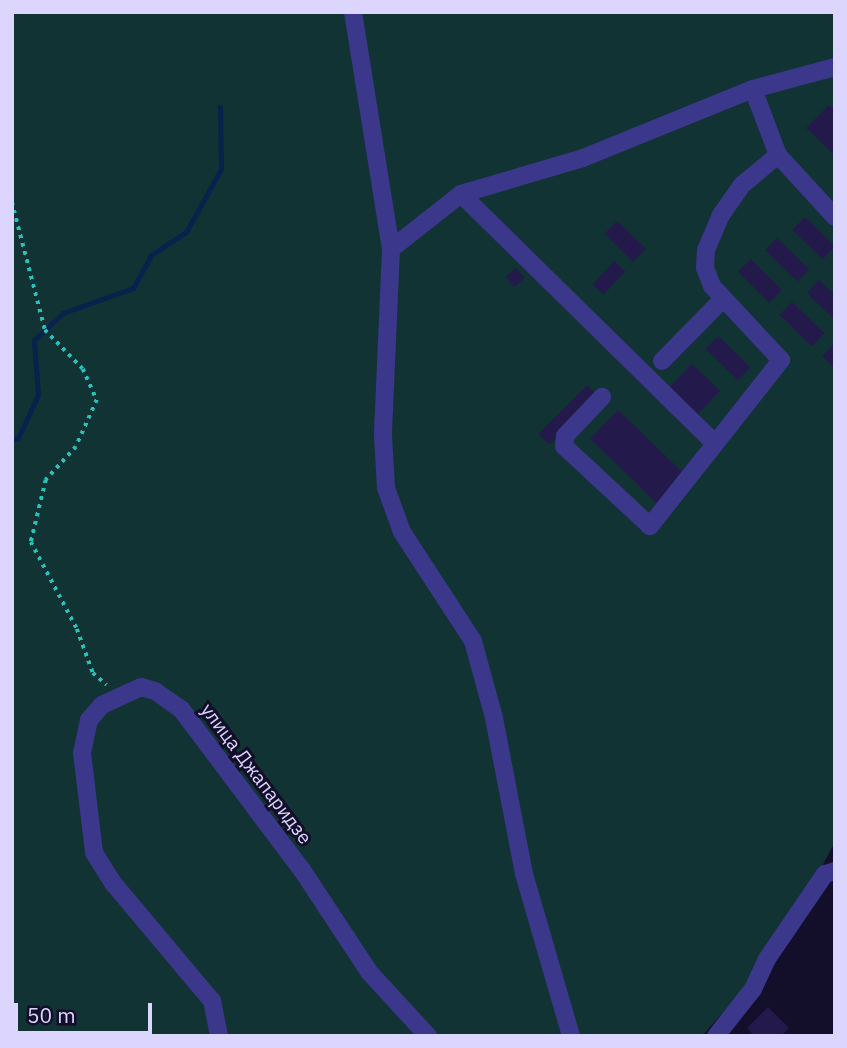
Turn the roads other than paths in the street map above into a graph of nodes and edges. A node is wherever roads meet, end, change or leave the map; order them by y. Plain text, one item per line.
1 (353, 12) edge
2 (835, 67) edge
3 (753, 89) junction
4 (778, 155) junction
5 (461, 194) junction
6 (835, 217) edge
7 (391, 248) junction
8 (722, 300) junction
9 (662, 361) dead end
10 (602, 397) dead end
11 (716, 444) junction
12 (835, 871) edge
13 (219, 1036) edge
14 (428, 1036) edge
15 (570, 1036) edge
16 (716, 1036) edge

1 - 7 street
2 - 3 street
3 - 4 street
3 - 5 street
4 - 6 street
4 - 8 street
5 - 7 street
5 - 11 street
7 - 15 street
8 - 9 street
8 - 11 street
10 - 11 street
12 - 16 street
13 - 14 street, улица Джапаридзе

